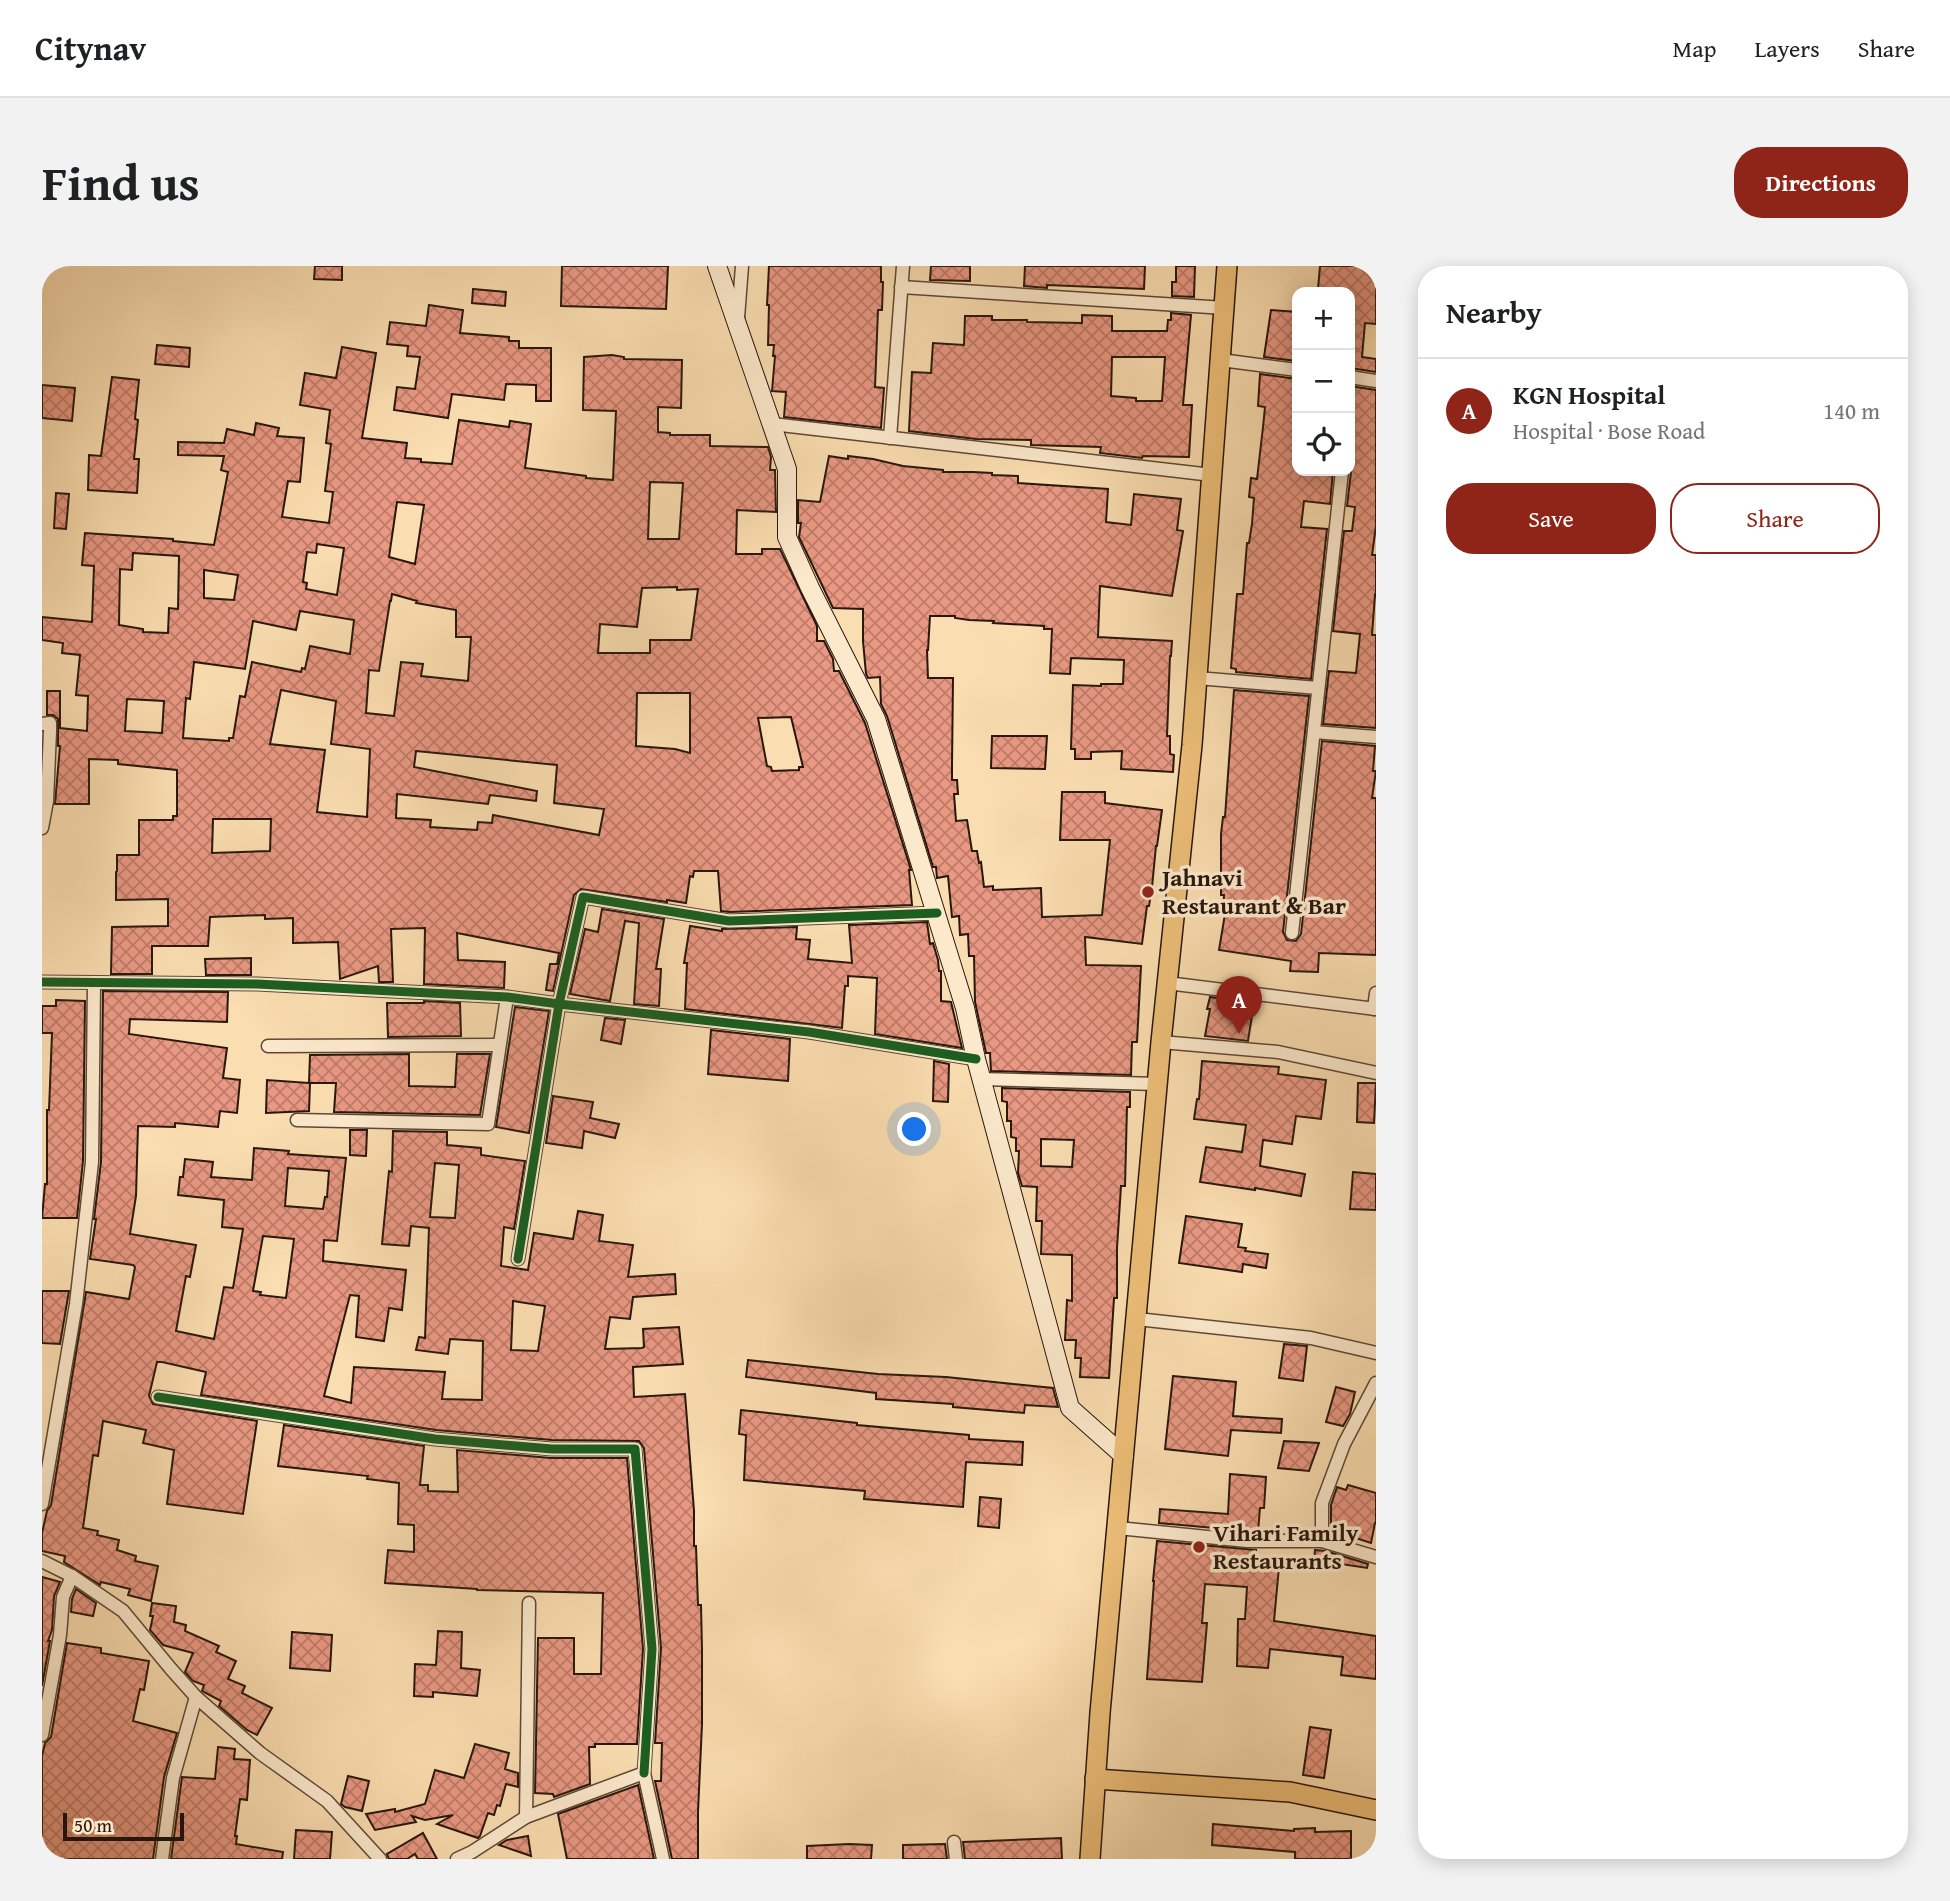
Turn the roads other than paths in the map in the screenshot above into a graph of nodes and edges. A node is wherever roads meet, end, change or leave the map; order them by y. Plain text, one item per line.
1 (717, 266) edge
2 (742, 266) edge
3 (903, 266) edge
4 (1227, 266) edge
5 (901, 287) junction
6 (1224, 308) junction
7 (737, 324) junction
8 (1221, 360) junction
9 (1292, 369) edge
10 (1355, 378) edge
11 (1376, 381) edge
12 (772, 424) junction
13 (890, 438) junction
14 (1212, 475) junction
15 (1341, 476) edge
16 (1197, 678) junction
17 (1318, 688) junction
18 (42, 724) edge
19 (1314, 732) junction
20 (1376, 737) edge
21 (42, 828) edge
22 (937, 913) junction
23 (1292, 933) dead end
24 (42, 982) edge
25 (1167, 983) junction
26 (94, 984) junction
27 (1376, 993) edge
28 (506, 997) junction
29 (559, 1004) junction
30 (1375, 1009) edge
31 (1161, 1042) junction
32 (499, 1045) junction
33 (268, 1046) dead end
34 (975, 1059) junction
35 (1376, 1073) edge
36 (981, 1079) junction
37 (1157, 1084) junction
38 (297, 1120) dead end
39 (518, 1259) dead end
40 (1137, 1319) junction
41 (1376, 1353) edge
42 (1376, 1384) edge
43 (158, 1397) dead end
44 (1371, 1402) edge
45 (1124, 1455) junction
46 (42, 1504) edge
47 (1118, 1528) junction
48 (1322, 1541) junction
49 (1376, 1556) edge
50 (42, 1561) edge
51 (72, 1576) junction
52 (529, 1603) dead end
53 (196, 1697) junction
54 (42, 1735) edge
55 (644, 1773) junction
56 (1096, 1779) junction
57 (1376, 1810) edge
58 (526, 1817) junction
59 (954, 1842) dead end
60 (162, 1859) edge
61 (380, 1859) edge
62 (457, 1859) edge
63 (663, 1859) edge
64 (956, 1859) edge
65 (1090, 1859) edge

1 - 7 main road
2 - 7 street
3 - 5 street
4 - 6 main road
5 - 6 street
5 - 13 street
6 - 8 main road
7 - 12 main road
8 - 9 street
8 - 14 main road
10 - 11 street
12 - 13 street
12 - 22 main road
13 - 14 street
14 - 16 main road
15 - 17 street
16 - 17 street
16 - 25 main road
17 - 19 street
18 - 21 street
19 - 20 street
19 - 23 street
22 - 29 street
22 - 34 main road
24 - 26 street
25 - 30 street
25 - 31 main road
26 - 28 street
26 - 46 street
27 - 30 street
28 - 29 street
28 - 32 street
29 - 34 street
29 - 39 street
31 - 35 street
31 - 37 main road
32 - 33 street
32 - 38 street
34 - 36 main road
36 - 37 street
36 - 45 main road
37 - 40 main road
40 - 41 street
40 - 45 main road
42 - 44 street
43 - 55 street
44 - 48 street
45 - 47 main road
47 - 48 street
47 - 56 main road
48 - 49 street
50 - 51 street
51 - 53 street
51 - 54 street
52 - 58 street
53 - 60 street
53 - 61 street
55 - 58 street
55 - 63 street
56 - 57 main road
56 - 65 main road
58 - 62 street
59 - 64 street

